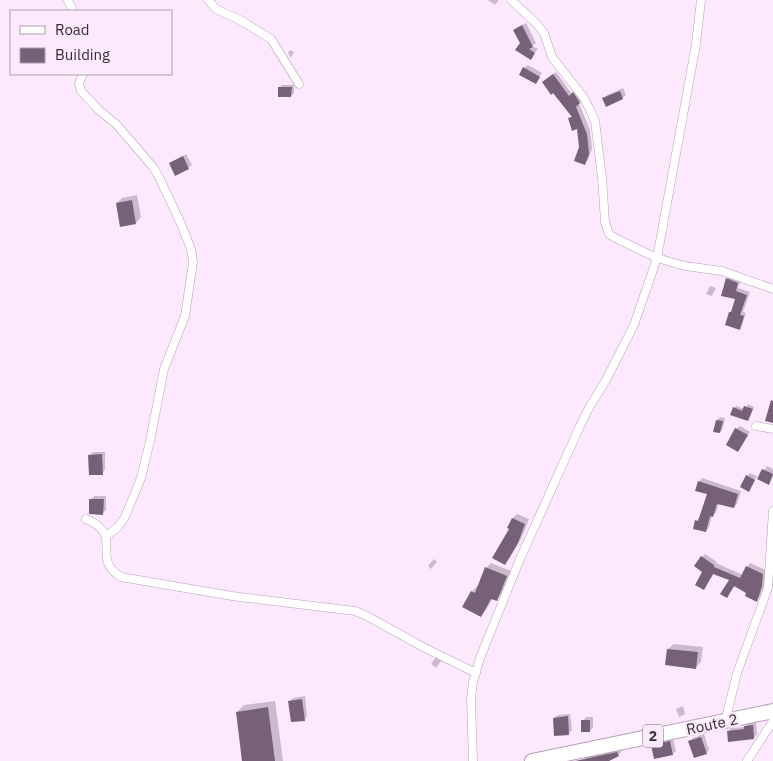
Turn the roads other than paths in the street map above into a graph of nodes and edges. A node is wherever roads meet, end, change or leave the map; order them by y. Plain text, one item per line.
1 (208, 0) edge
2 (511, 0) edge
3 (701, 0) edge
4 (83, 75) edge
5 (299, 84) dead end
6 (657, 258) junction
7 (773, 289) edge
8 (756, 426) dead end
9 (773, 429) edge
10 (773, 511) edge
11 (86, 518) dead end
12 (106, 536) junction
13 (476, 673) junction
14 (773, 711) edge
15 (773, 721) edge
16 (725, 722) junction
17 (473, 761) edge
18 (532, 761) edge
19 (747, 761) edge

1 - 5 street
2 - 6 street
3 - 6 street
4 - 12 street
6 - 7 street
6 - 13 street
8 - 9 street
10 - 16 street
11 - 12 street
12 - 13 street
13 - 17 street
14 - 16 highway, Route 2 / 2
15 - 19 street
16 - 18 highway, Route 2 / 2

